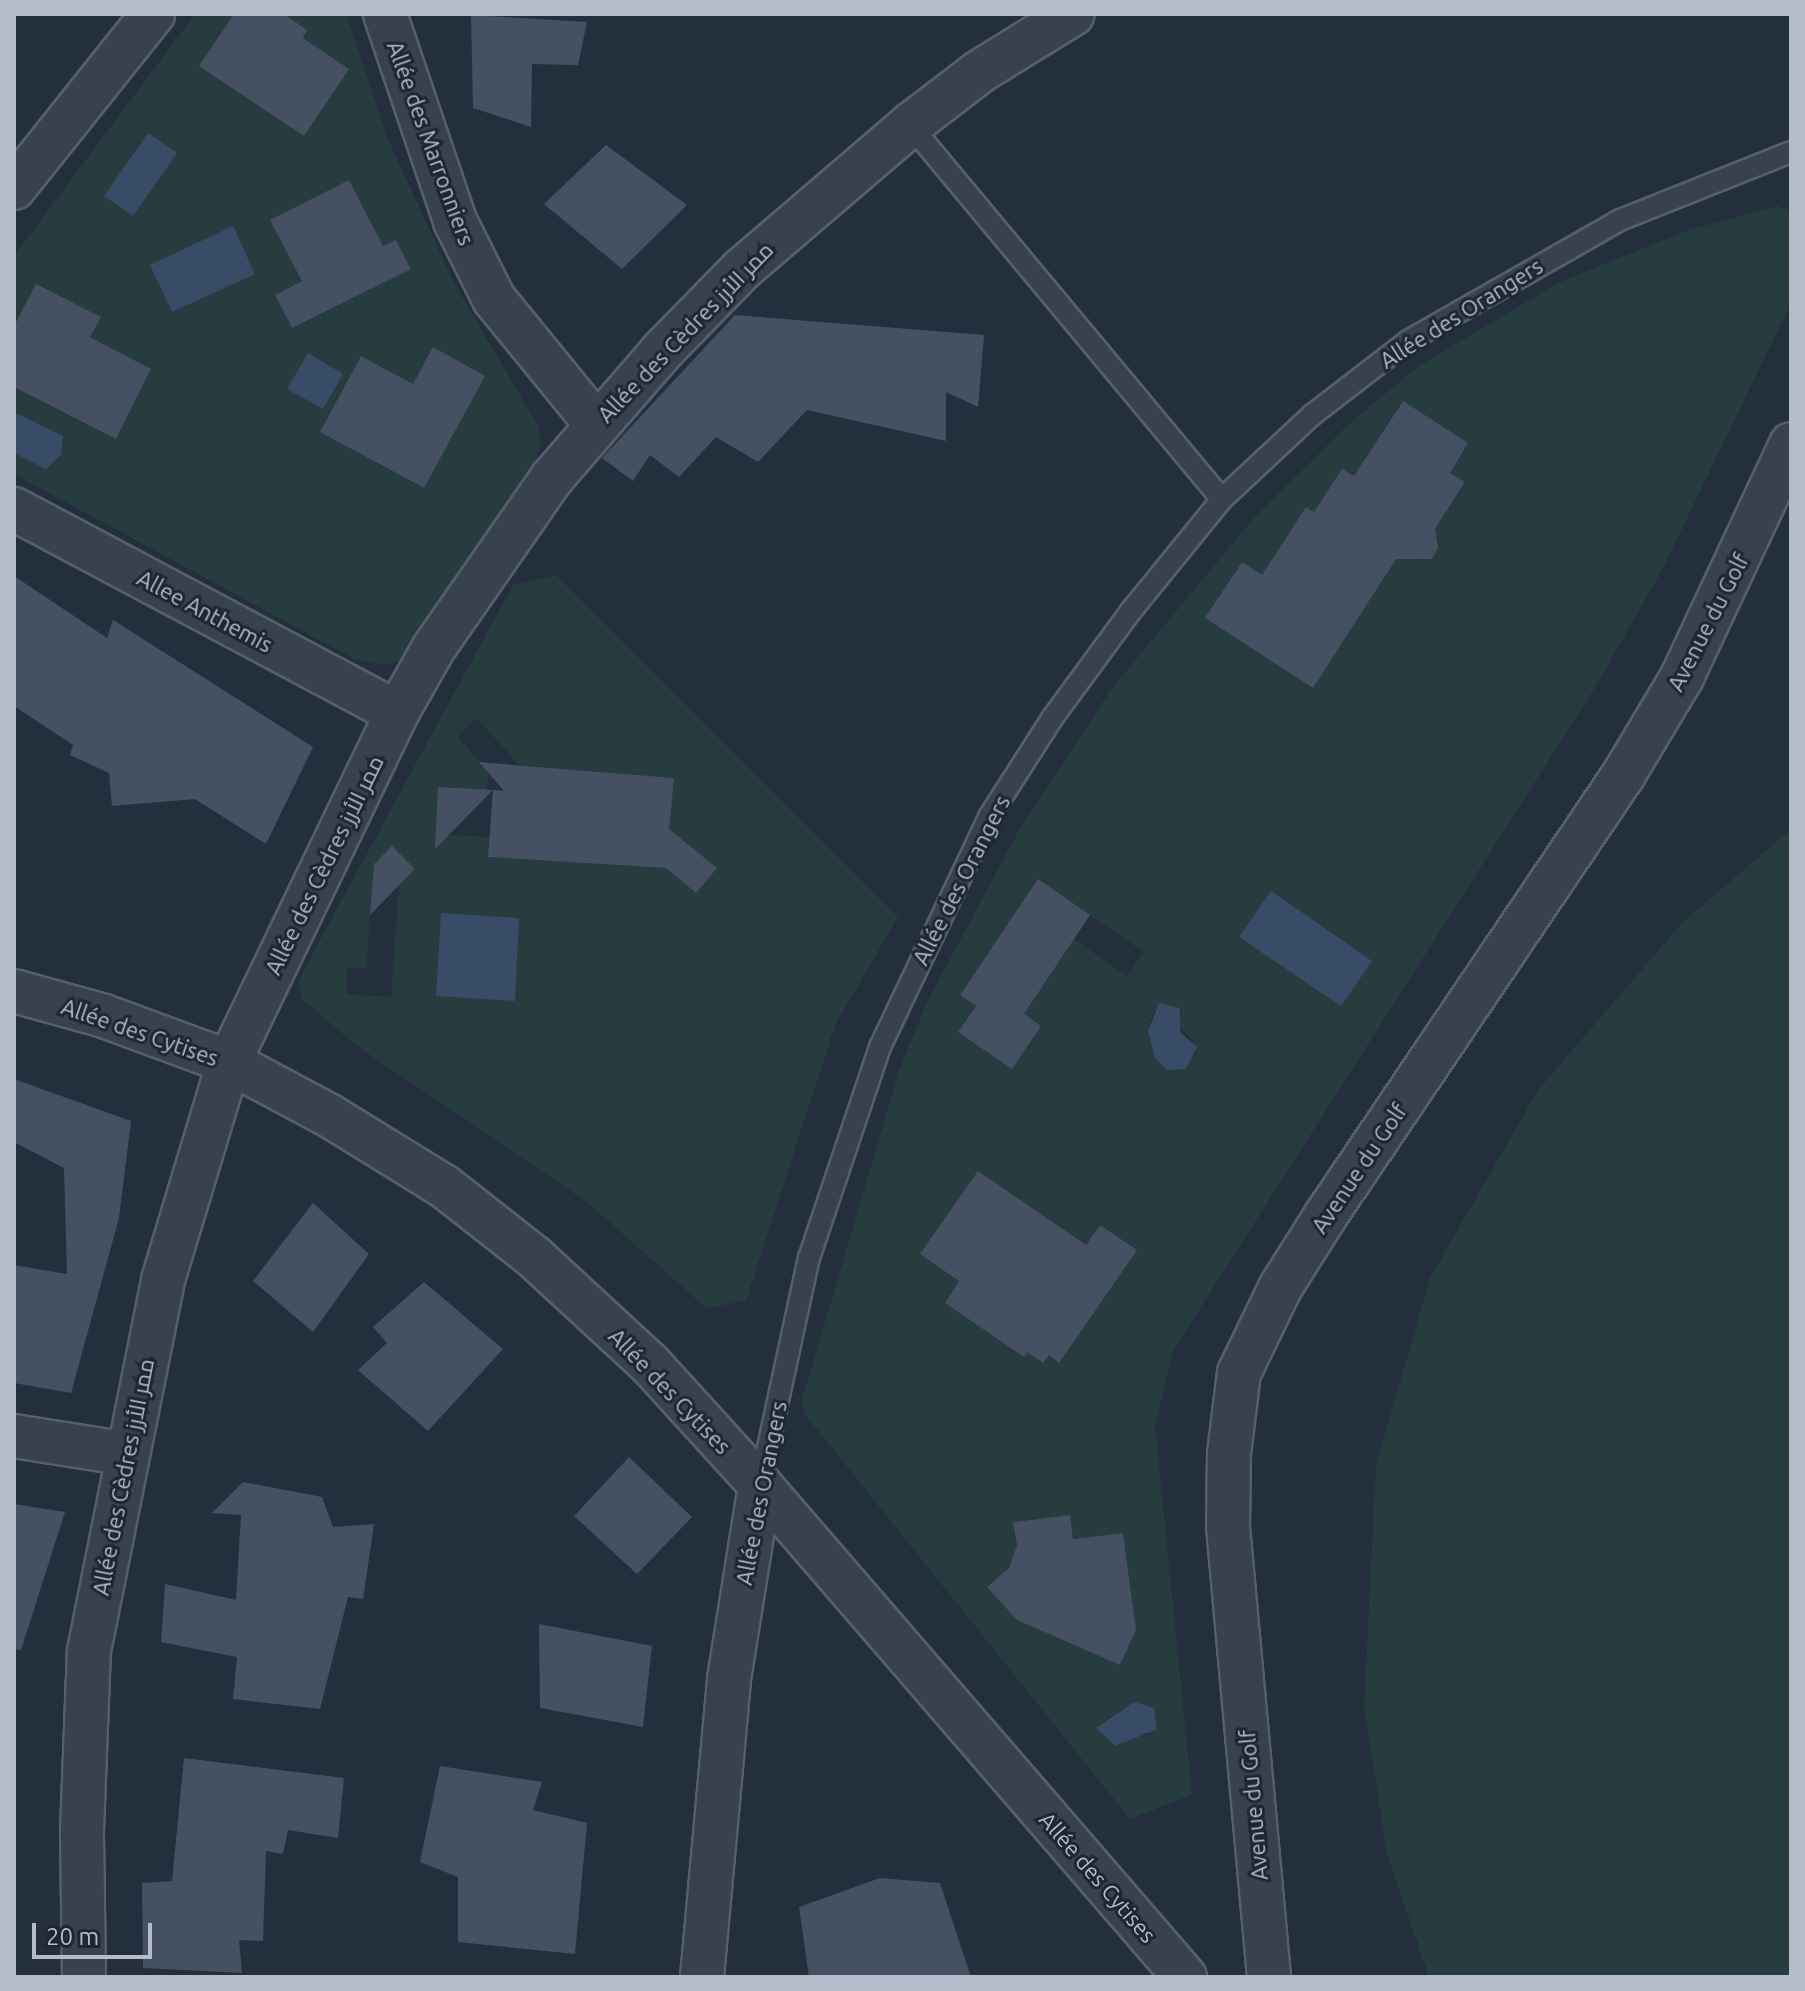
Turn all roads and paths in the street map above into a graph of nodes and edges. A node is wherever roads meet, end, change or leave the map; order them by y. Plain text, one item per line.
1 (153, 14) edge
2 (385, 14) edge
3 (1073, 14) edge
4 (910, 125) junction
5 (1791, 152) edge
6 (14, 188) edge
7 (596, 424) junction
8 (1791, 444) edge
9 (1222, 499) junction
10 (14, 509) edge
11 (397, 713) junction
12 (14, 991) edge
13 (229, 1062) junction
14 (14, 1436) edge
15 (128, 1454) junction
16 (760, 1485) junction
17 (84, 1977) edge
18 (702, 1977) edge
19 (1185, 1977) edge
20 (1269, 1977) edge

1 - 6 street
2 - 7 street, Allée des Marronniers
3 - 4 street, Allée des Cèdres ممر الأرز
4 - 7 street, Allée des Cèdres ممر الأرز
4 - 9 lane
5 - 9 lane, Allée des Orangers
7 - 11 street, Allée des Cèdres ممر الأرز
8 - 20 street, Avenue du Golf
9 - 16 lane, Allée des Orangers
10 - 11 street, Allee Anthemis
11 - 13 street, Allée des Cèdres ممر الأرز
12 - 13 street, Allée des Cytises
13 - 15 street, Allée des Cèdres ممر الأرز
13 - 16 street, Allée des Cytises
14 - 15 street
15 - 17 street, Allée des Cèdres ممر الأرز
16 - 18 street, Allée des Orangers
16 - 19 street, Allée des Cytises

